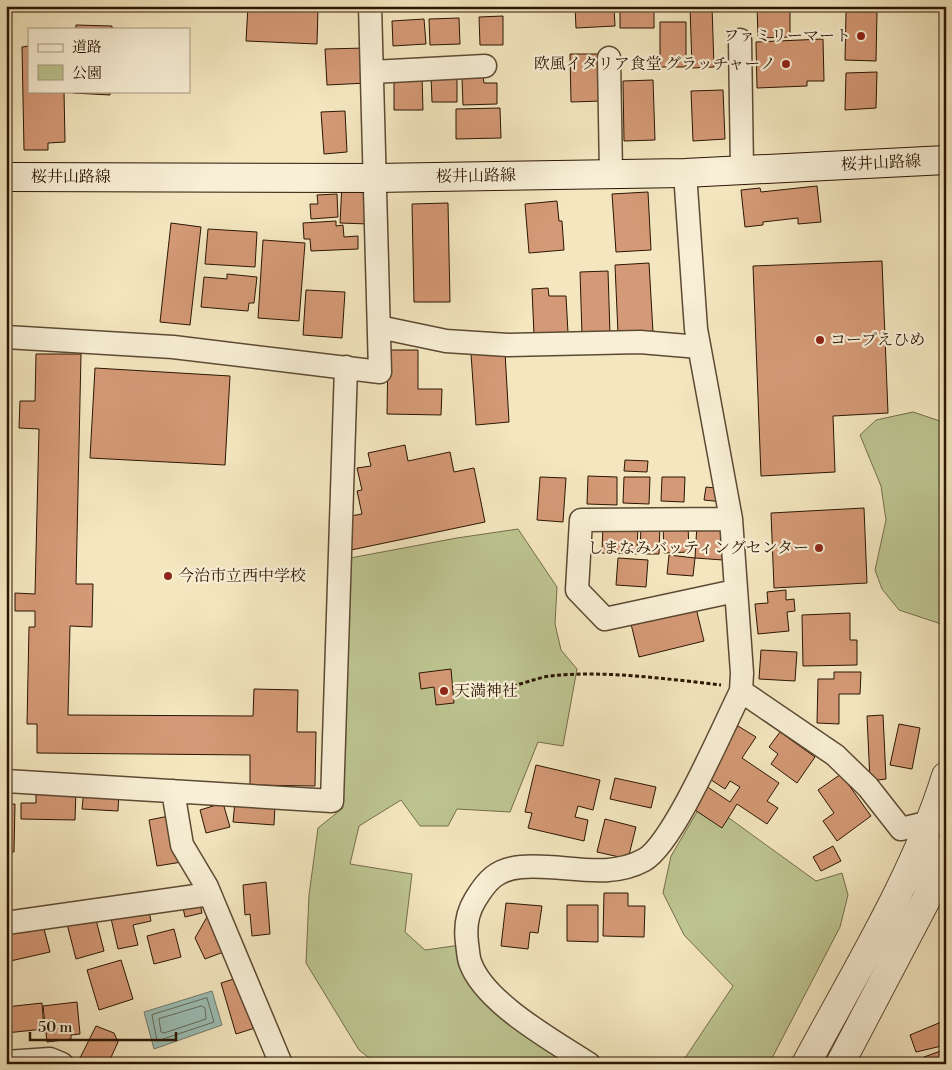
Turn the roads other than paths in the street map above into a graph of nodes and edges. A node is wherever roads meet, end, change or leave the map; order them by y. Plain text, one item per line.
1 (370, 6) edge
2 (740, 40) dead end
3 (609, 58) dead end
4 (485, 66) dead end
5 (372, 72) junction
6 (946, 160) edge
7 (742, 170) junction
8 (686, 173) junction
9 (611, 174) junction
10 (6, 177) edge
11 (375, 178) junction
12 (379, 327) junction
13 (6, 337) edge
14 (699, 347) junction
15 (346, 367) junction
16 (731, 519) junction
17 (735, 591) junction
18 (741, 691) junction
19 (946, 776) edge
20 (6, 782) edge
21 (173, 791) junction
22 (939, 820) edge
23 (946, 849) edge
24 (210, 894) junction
25 (6, 923) edge
26 (6, 1062) edge
27 (62, 1064) edge
28 (280, 1064) edge
29 (589, 1064) edge
30 (806, 1064) edge
31 (840, 1064) edge

1 - 5 street
2 - 7 street
3 - 9 street
4 - 5 street
5 - 11 street
6 - 7 main road, 桜井山路線
7 - 8 main road, 桜井山路線
8 - 9 main road, 桜井山路線
8 - 14 street
9 - 11 main road, 桜井山路線
10 - 11 main road, 桜井山路線
11 - 12 street
12 - 14 street
12 - 15 street
13 - 15 street
14 - 16 street
15 - 21 street
16 - 17 street
16 - 17 street
17 - 18 street
18 - 22 street
18 - 29 street
19 - 22 main road
20 - 21 street
21 - 24 street
22 - 30 main road
23 - 31 main road
24 - 25 street
24 - 28 street
26 - 27 street

